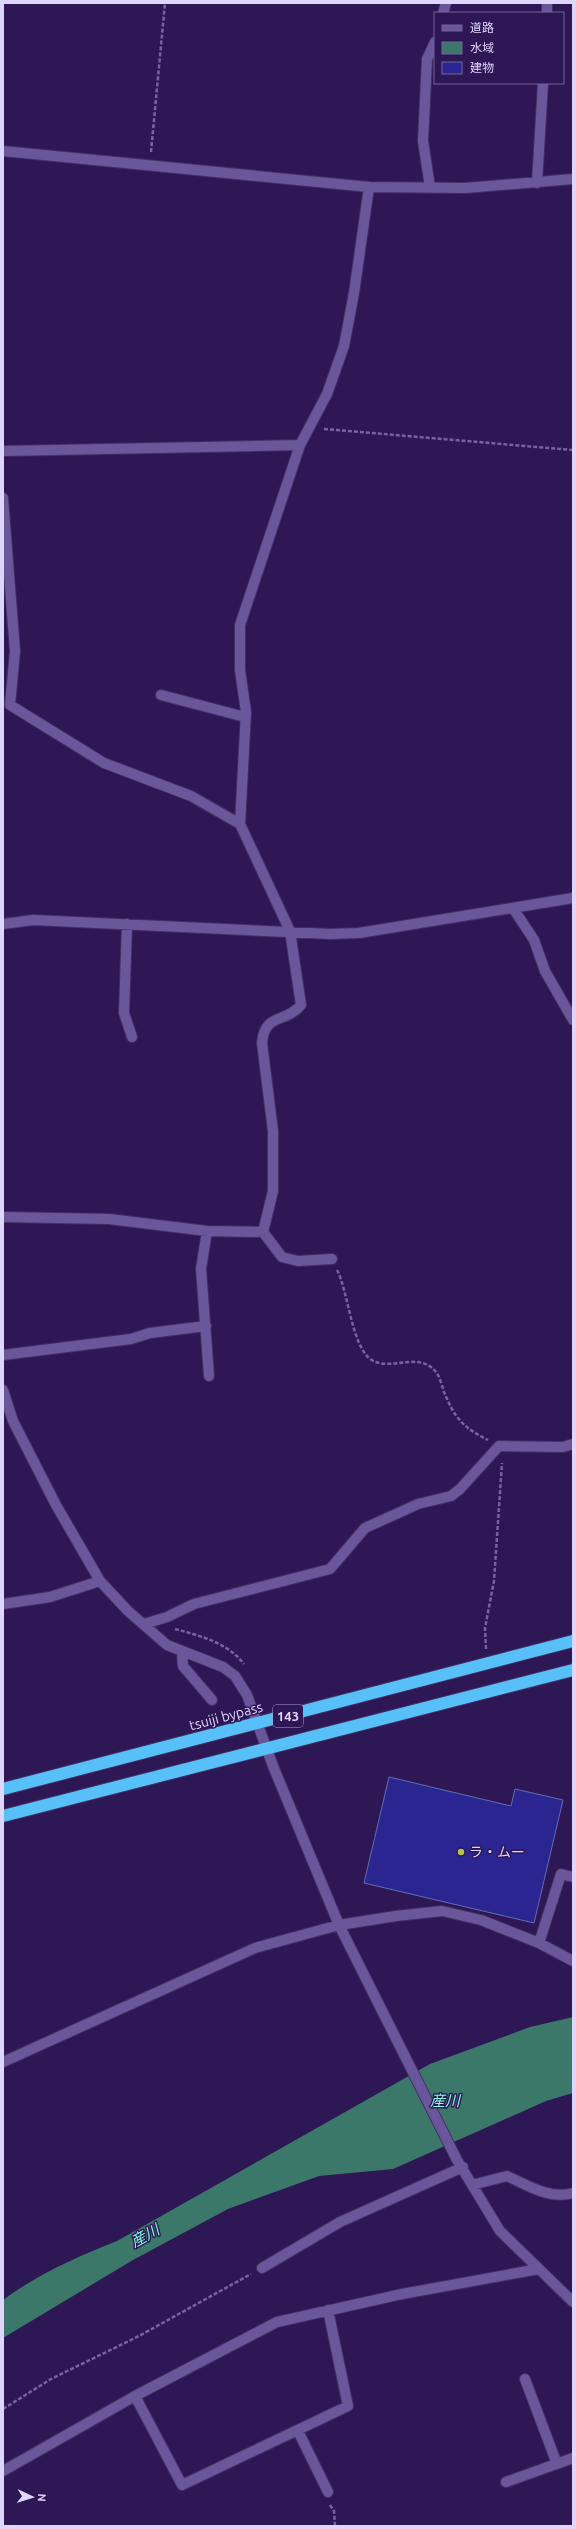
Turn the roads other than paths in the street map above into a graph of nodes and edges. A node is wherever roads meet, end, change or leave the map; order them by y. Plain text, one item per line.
1 (434, 44) edge
2 (543, 84) edge
3 (3, 151) edge
4 (573, 179) edge
5 (537, 183) junction
6 (370, 187) junction
7 (430, 187) junction
8 (300, 445) junction
9 (3, 451) edge
10 (3, 498) edge
11 (161, 695) dead end
12 (245, 717) junction
13 (240, 824) junction
14 (573, 898) edge
15 (513, 908) junction
16 (3, 924) edge
17 (127, 924) junction
18 (290, 931) junction
19 (573, 1020) edge
20 (132, 1037) dead end
21 (3, 1217) edge
22 (207, 1231) junction
23 (263, 1232) junction
24 (332, 1259) road end
25 (206, 1326) junction
26 (3, 1355) edge
27 (210, 1376) dead end
28 (3, 1390) edge
29 (573, 1444) edge
30 (100, 1580) junction
31 (3, 1604) edge
32 (144, 1624) junction
33 (573, 1641) edge
34 (182, 1653) junction
35 (573, 1670) edge
36 (212, 1700) dead end
37 (257, 1724) junction
38 (267, 1750) junction
39 (3, 1790) edge
40 (3, 1816) edge
41 (573, 1877) edge
42 (339, 1925) junction
43 (539, 1942) junction
44 (573, 1962) edge
45 (3, 2062) edge
46 (460, 2164) junction
47 (472, 2185) junction
48 (573, 2193) edge
49 (262, 2268) road end
50 (540, 2269) junction
51 (573, 2302) edge
52 (328, 2310) junction
53 (525, 2380) dead end
54 (135, 2396) junction
55 (298, 2431) junction
56 (573, 2458) edge
57 (557, 2464) junction
58 (3, 2471) edge
59 (506, 2482) dead end
60 (328, 2492) road end

1 - 7 street
2 - 5 street
3 - 6 street
4 - 5 street
5 - 7 street
6 - 7 street
6 - 8 street
8 - 9 street
8 - 12 street
10 - 13 street
11 - 12 street
12 - 13 street
13 - 18 street
14 - 15 street
15 - 18 street
15 - 19 street
16 - 17 street
17 - 18 street
17 - 20 street
18 - 23 street
21 - 22 street
22 - 23 street
22 - 25 street
23 - 24 street
25 - 26 street
25 - 27 street
28 - 30 street
29 - 32 street
30 - 31 street
30 - 32 street
32 - 34 street
33 - 37 highway, tsuiji bypass / 143
34 - 36 street
34 - 37 street
35 - 38 highway, 143
37 - 38 street
37 - 39 highway, tsuiji bypass / 143
38 - 40 highway, 143
38 - 42 street
41 - 43 street
42 - 43 street
42 - 45 street
42 - 46 street
43 - 44 street
46 - 47 street
46 - 49 street
47 - 48 street
47 - 50 street
50 - 51 street
50 - 52 street
52 - 54 street
52 - 55 street
53 - 57 street
54 - 55 street
54 - 58 street
55 - 60 street
56 - 57 street
57 - 59 street

